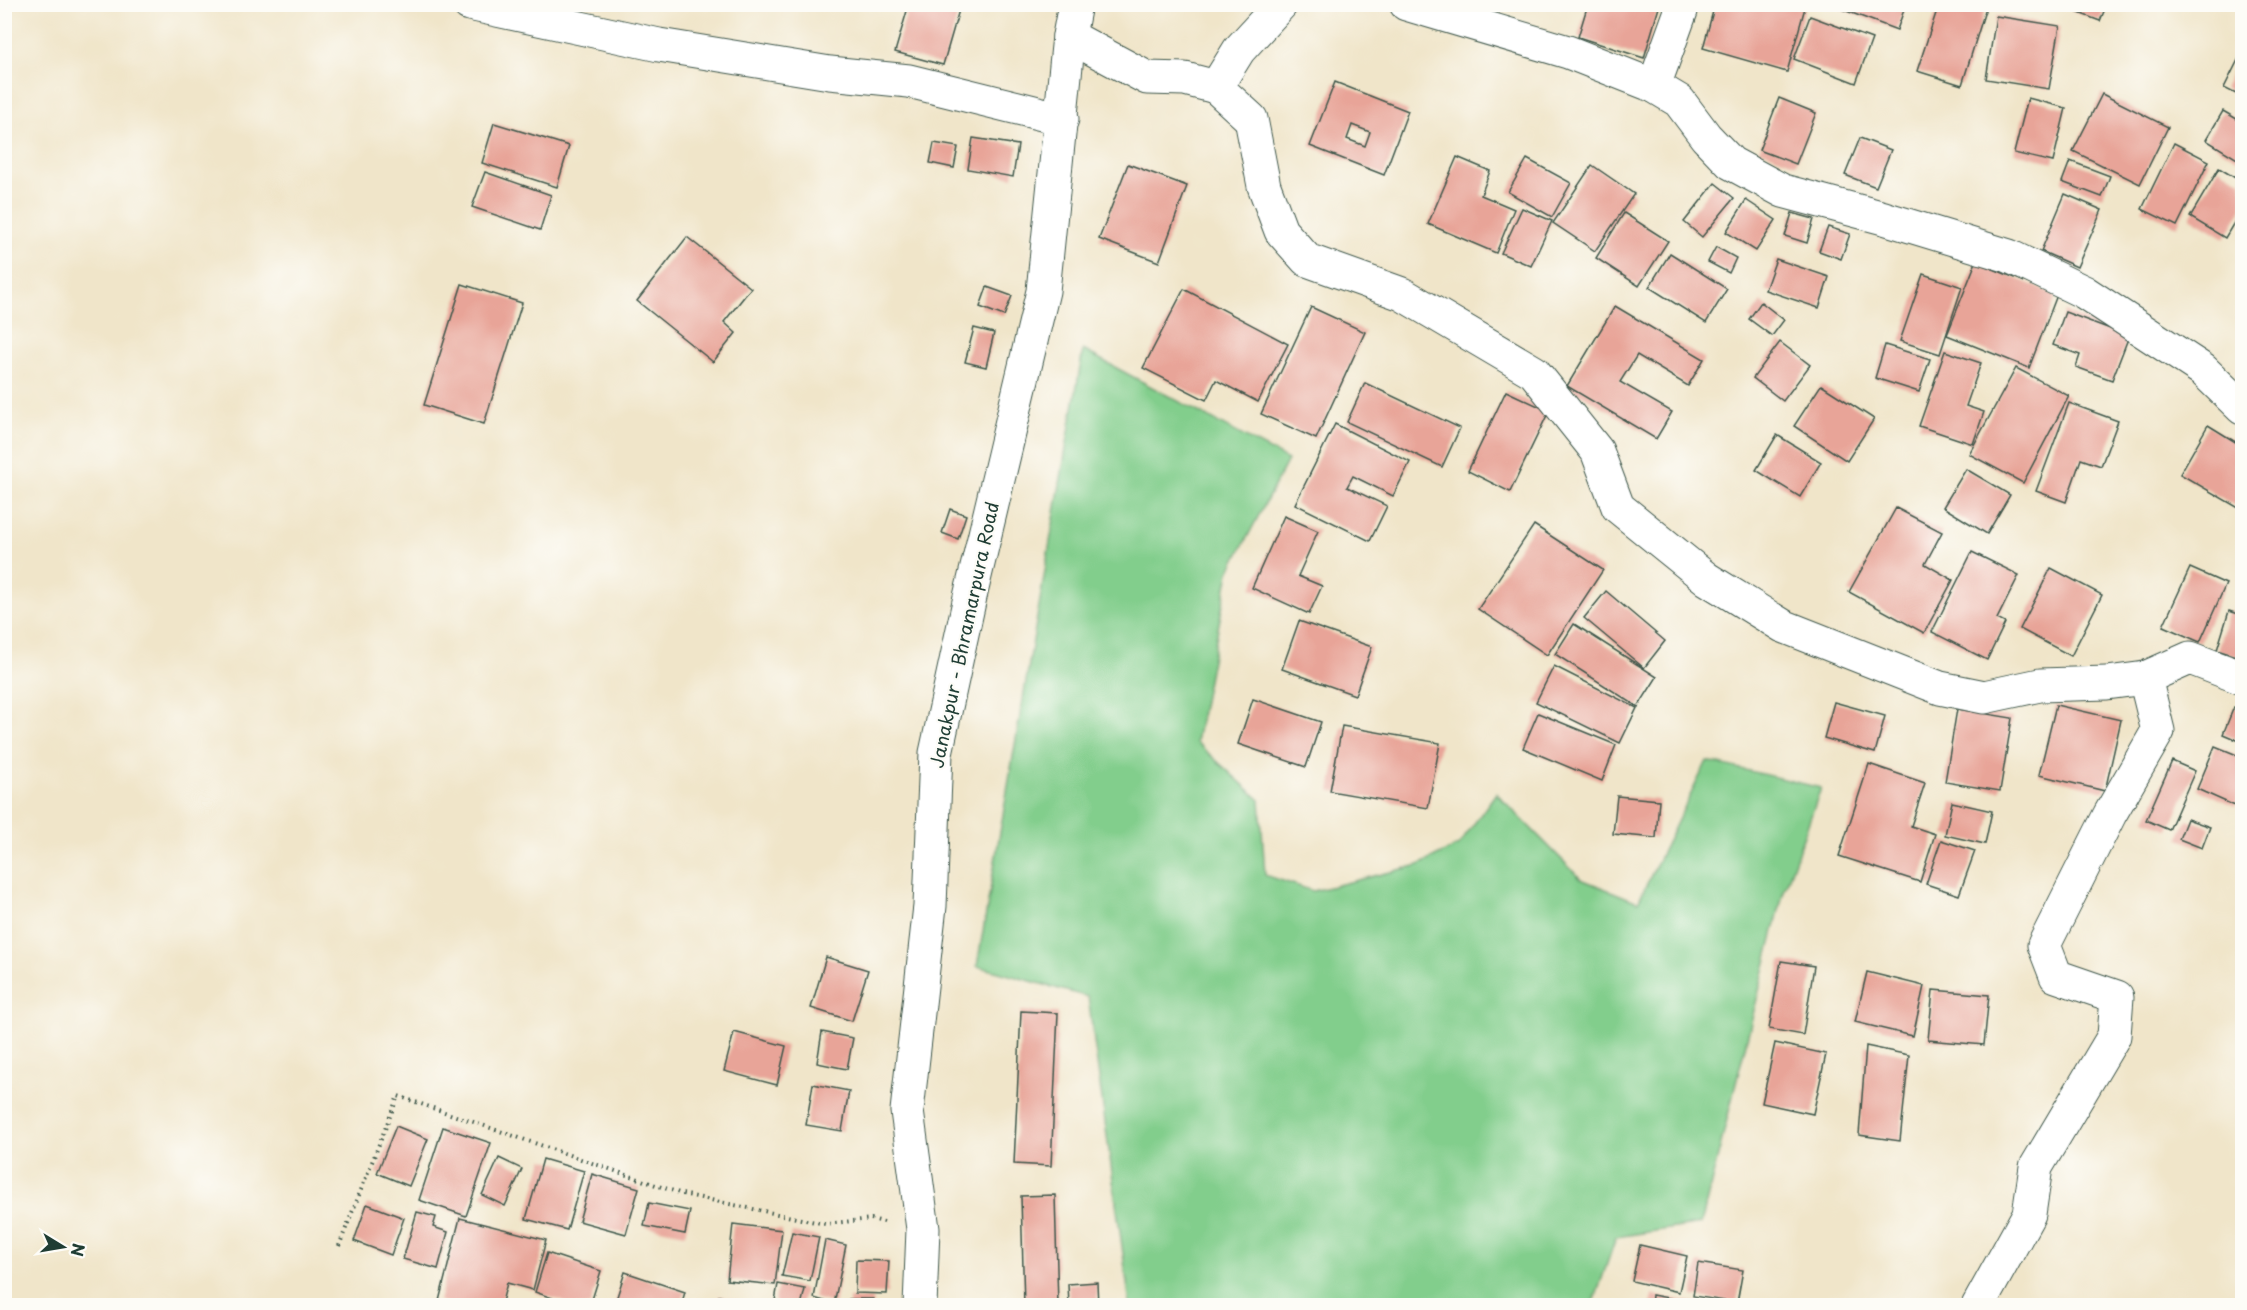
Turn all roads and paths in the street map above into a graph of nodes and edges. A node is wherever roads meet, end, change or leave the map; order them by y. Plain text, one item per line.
1 (469, 4) edge
2 (1075, 4) edge
3 (1281, 4) edge
4 (1406, 4) edge
5 (1682, 4) edge
6 (1069, 36) junction
7 (1654, 86) junction
8 (1216, 87) junction
9 (1062, 119) junction
10 (2242, 408) edge
11 (2145, 678) junction
12 (2242, 678) edge
13 (923, 1229) junction
14 (339, 1246) dead end
15 (920, 1305) edge
16 (1978, 1305) edge

1 - 9 street
2 - 6 street, Janakpur - Bhramarpura Road
3 - 8 street
4 - 7 street
5 - 7 street
6 - 8 street
6 - 9 street, Janakpur - Bhramarpura Road
7 - 10 street
8 - 11 street
9 - 13 street, Janakpur - Bhramarpura Road
11 - 12 street
11 - 16 street
13 - 14 path
13 - 15 street, Janakpur - Bhramarpura Road

